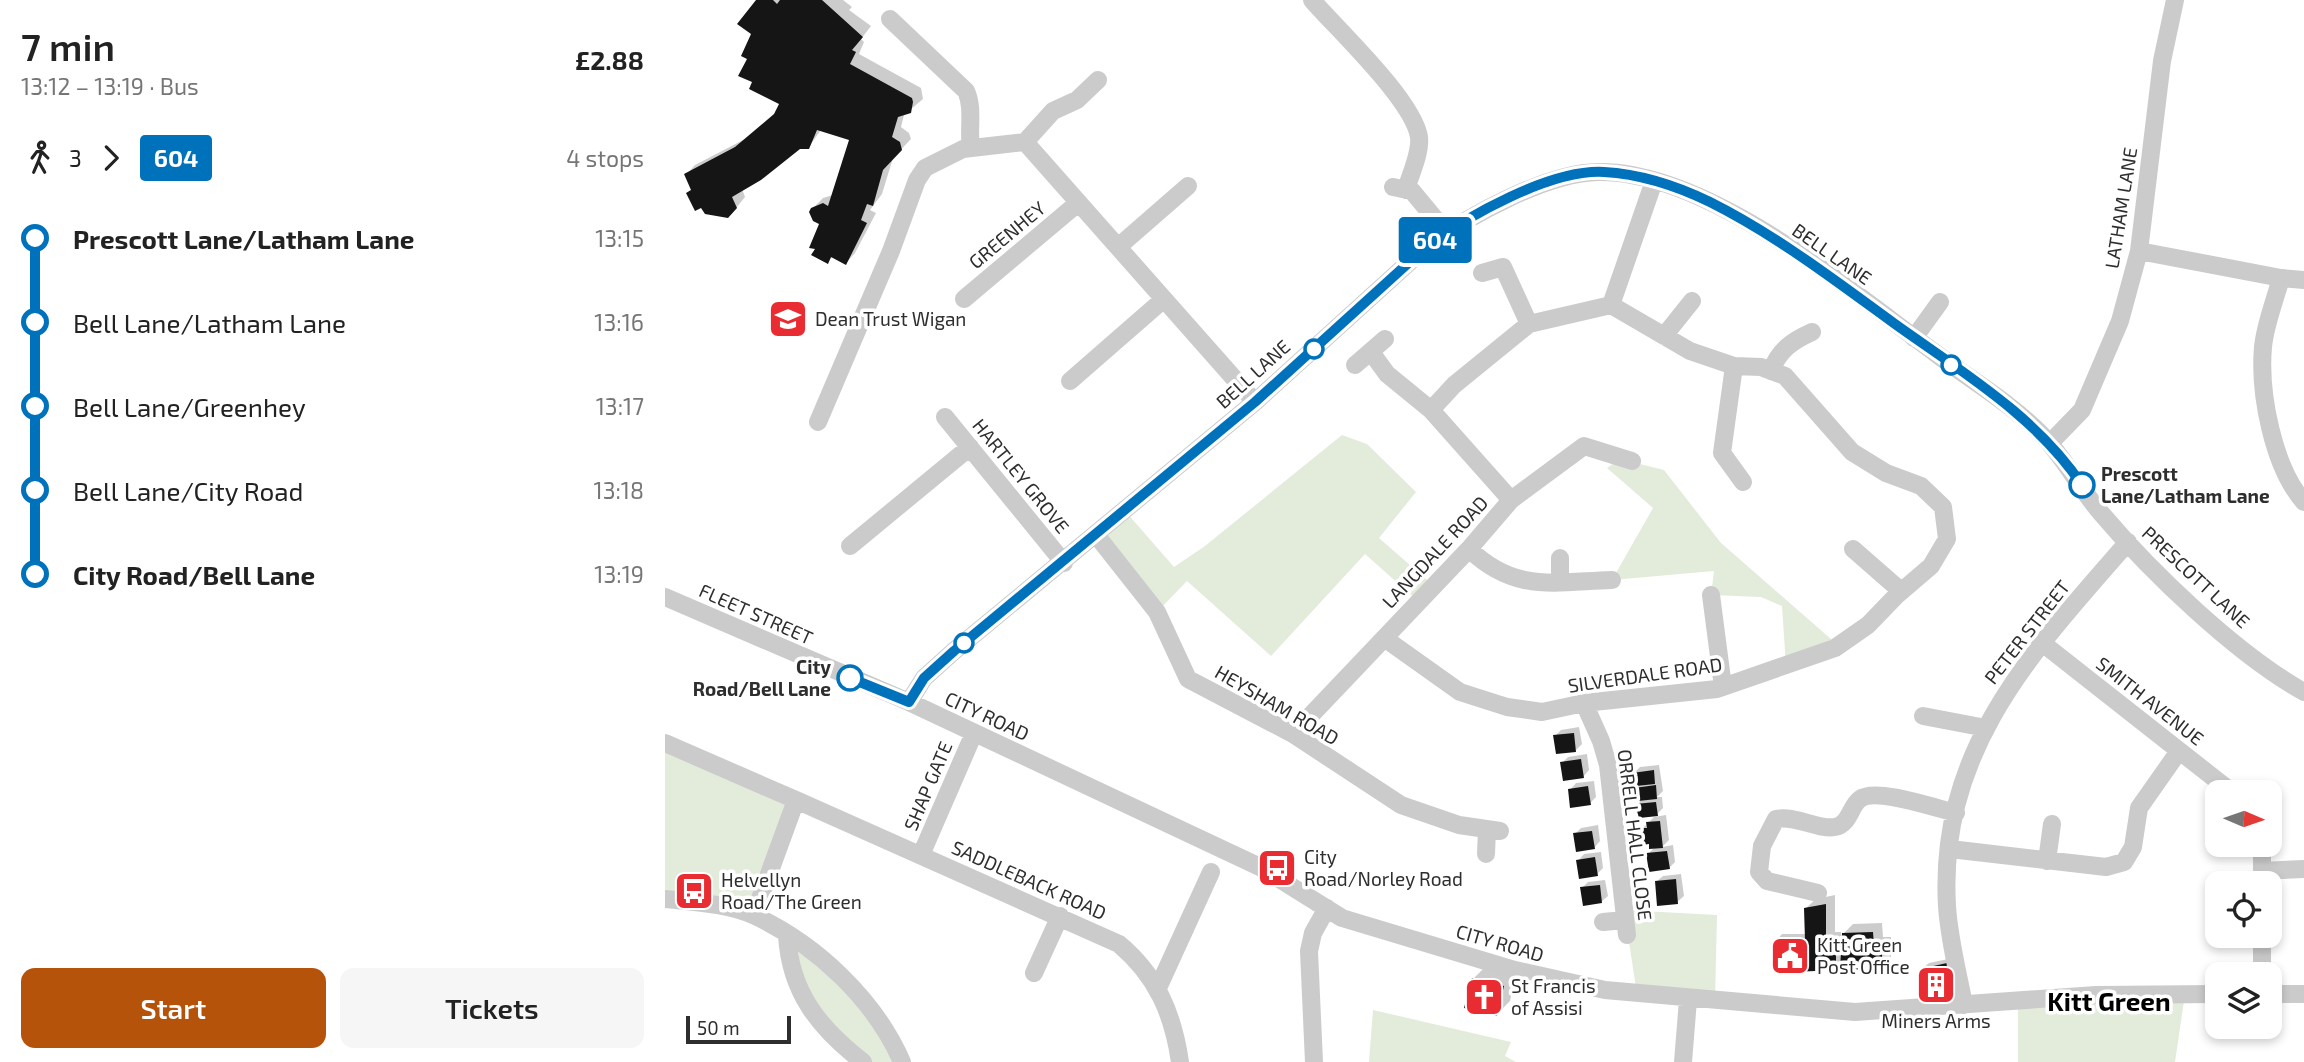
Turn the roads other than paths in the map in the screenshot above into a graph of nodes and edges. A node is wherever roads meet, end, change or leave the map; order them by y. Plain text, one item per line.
1 (1312, 0) edge
2 (2175, 0) edge
3 (890, 19) dead end
4 (1098, 80) dead end
5 (1025, 142) junction
6 (967, 148) junction
7 (1654, 181) junction
8 (1188, 186) dead end
9 (1078, 204) junction
10 (1446, 232) junction
11 (1118, 247) junction
12 (2139, 251) junction
13 (1482, 273) dead end
14 (2281, 278) junction
15 (2304, 280) edge
16 (964, 299) dead end
17 (1164, 299) junction
18 (1692, 301) dead end
19 (1940, 302) dead end
20 (1611, 305) junction
21 (1529, 324) junction
22 (1812, 332) dead end
23 (1664, 336) junction
24 (1914, 338) junction
25 (1385, 340) dead end
26 (1371, 352) junction
27 (1355, 365) dead end
28 (1734, 366) junction
29 (1771, 371) junction
30 (1070, 381) dead end
31 (1255, 402) junction
32 (1431, 410) junction
33 (945, 417) dead end
34 (818, 422) dead end
35 (2050, 443) junction
36 (970, 447) junction
37 (1632, 461) dead end
38 (1743, 482) dead end
39 (1511, 500) junction
40 (2304, 502) edge
41 (1097, 536) junction
42 (2128, 542) junction
43 (850, 546) dead end
44 (1469, 549) junction
45 (1853, 549) dead end
46 (1560, 558) dead end
47 (1064, 563) junction
48 (1612, 580) dead end
49 (1560, 582) junction
50 (1901, 591) junction
51 (1711, 595) dead end
52 (665, 597) edge
53 (1384, 638) junction
54 (2041, 642) junction
55 (1723, 687) junction
56 (2304, 692) edge
57 (909, 702) junction
58 (1584, 703) junction
59 (1923, 716) dead end
60 (1986, 728) junction
61 (974, 733) junction
62 (1293, 734) junction
63 (665, 743) edge
64 (2179, 751) junction
65 (2216, 780) edge
66 (796, 800) junction
67 (1956, 813) junction
68 (2052, 824) dead end
69 (1950, 849) junction
70 (1486, 854) dead end
71 (921, 855) junction
72 (2047, 861) junction
73 (2304, 869) edge
74 (1211, 872) dead end
75 (2282, 873) edge
76 (1818, 893) dead end
77 (665, 899) edge
78 (1327, 908) junction
79 (754, 915) junction
80 (1061, 916) junction
81 (1603, 922) dead end
82 (787, 935) junction
83 (1034, 973) dead end
84 (1158, 988) junction
85 (2205, 994) edge
86 (2282, 994) edge
87 (2304, 994) edge
88 (1688, 1000) junction
89 (1964, 1005) junction
90 (863, 1062) edge
91 (902, 1062) edge
92 (1180, 1062) edge
93 (1314, 1062) edge
94 (1683, 1062) edge

1 - 10 street
2 - 12 street, LATHAM LANE
3 - 6 street
4 - 5 street
5 - 6 street
5 - 9 street, GREENHEY
6 - 34 street
7 - 10 street, BELL LANE
7 - 20 street
7 - 24 street, BELL LANE
8 - 11 street
9 - 11 street, GREENHEY
9 - 16 street, GREENHEY
10 - 31 street, BELL LANE
11 - 17 street, GREENHEY
12 - 14 street
12 - 35 street, LATHAM LANE
13 - 21 street
14 - 15 street
14 - 40 street
17 - 30 street
17 - 31 street, GREENHEY
18 - 23 street
19 - 24 street
20 - 21 street
20 - 23 street, SILVERDALE ROAD
21 - 32 street
22 - 29 street
23 - 28 street, SILVERDALE ROAD
24 - 35 street, BELL LANE
25 - 26 street
26 - 27 street
26 - 32 street
28 - 29 street, SILVERDALE ROAD
28 - 38 street
29 - 50 street, SILVERDALE ROAD
31 - 41 street, BELL LANE
32 - 39 street
33 - 36 street, HARTLEY GROVE
35 - 42 street, PRESCOTT LANE
36 - 43 street
36 - 47 street, HARTLEY GROVE
37 - 39 street, LANGDALE ROAD
39 - 44 street, LANGDALE ROAD
41 - 47 street, BELL LANE
41 - 62 street, HEYSHAM ROAD
42 - 54 street, PETER STREET
42 - 56 street, PRESCOTT LANE
44 - 49 street
44 - 53 street, LANGDALE ROAD
45 - 50 street
46 - 49 street
47 - 57 street, BELL LANE
48 - 49 street
50 - 55 street, SILVERDALE ROAD
51 - 55 street
52 - 57 street, FLEET STREET
53 - 58 street, SILVERDALE ROAD
53 - 62 street, LANGDALE ROAD
54 - 60 street, PETER STREET
54 - 64 street, SMITH AVENUE
55 - 58 street, SILVERDALE ROAD
57 - 61 street, CITY ROAD
58 - 81 street, ORRELL HALL CLOSE
59 - 60 street
60 - 67 street, PETER STREET
61 - 71 street, SHAP GATE
61 - 78 street, CITY ROAD
62 - 70 street, HEYSHAM ROAD
63 - 66 street, SADDLEBACK ROAD
64 - 65 street, SMITH AVENUE
64 - 72 street
66 - 71 street, SADDLEBACK ROAD
66 - 79 street
67 - 69 street, PETER STREET
67 - 76 street
68 - 72 street
69 - 72 street
69 - 89 street, PETER STREET
71 - 80 street, SADDLEBACK ROAD
73 - 75 street
74 - 84 street
77 - 79 street
78 - 88 street, CITY ROAD
78 - 93 street
79 - 82 street
80 - 83 street
80 - 84 street, SADDLEBACK ROAD
82 - 90 street
82 - 91 street
84 - 92 street, SADDLEBACK ROAD
85 - 89 street, CITY ROAD
86 - 87 street
88 - 89 street, CITY ROAD
88 - 94 street

